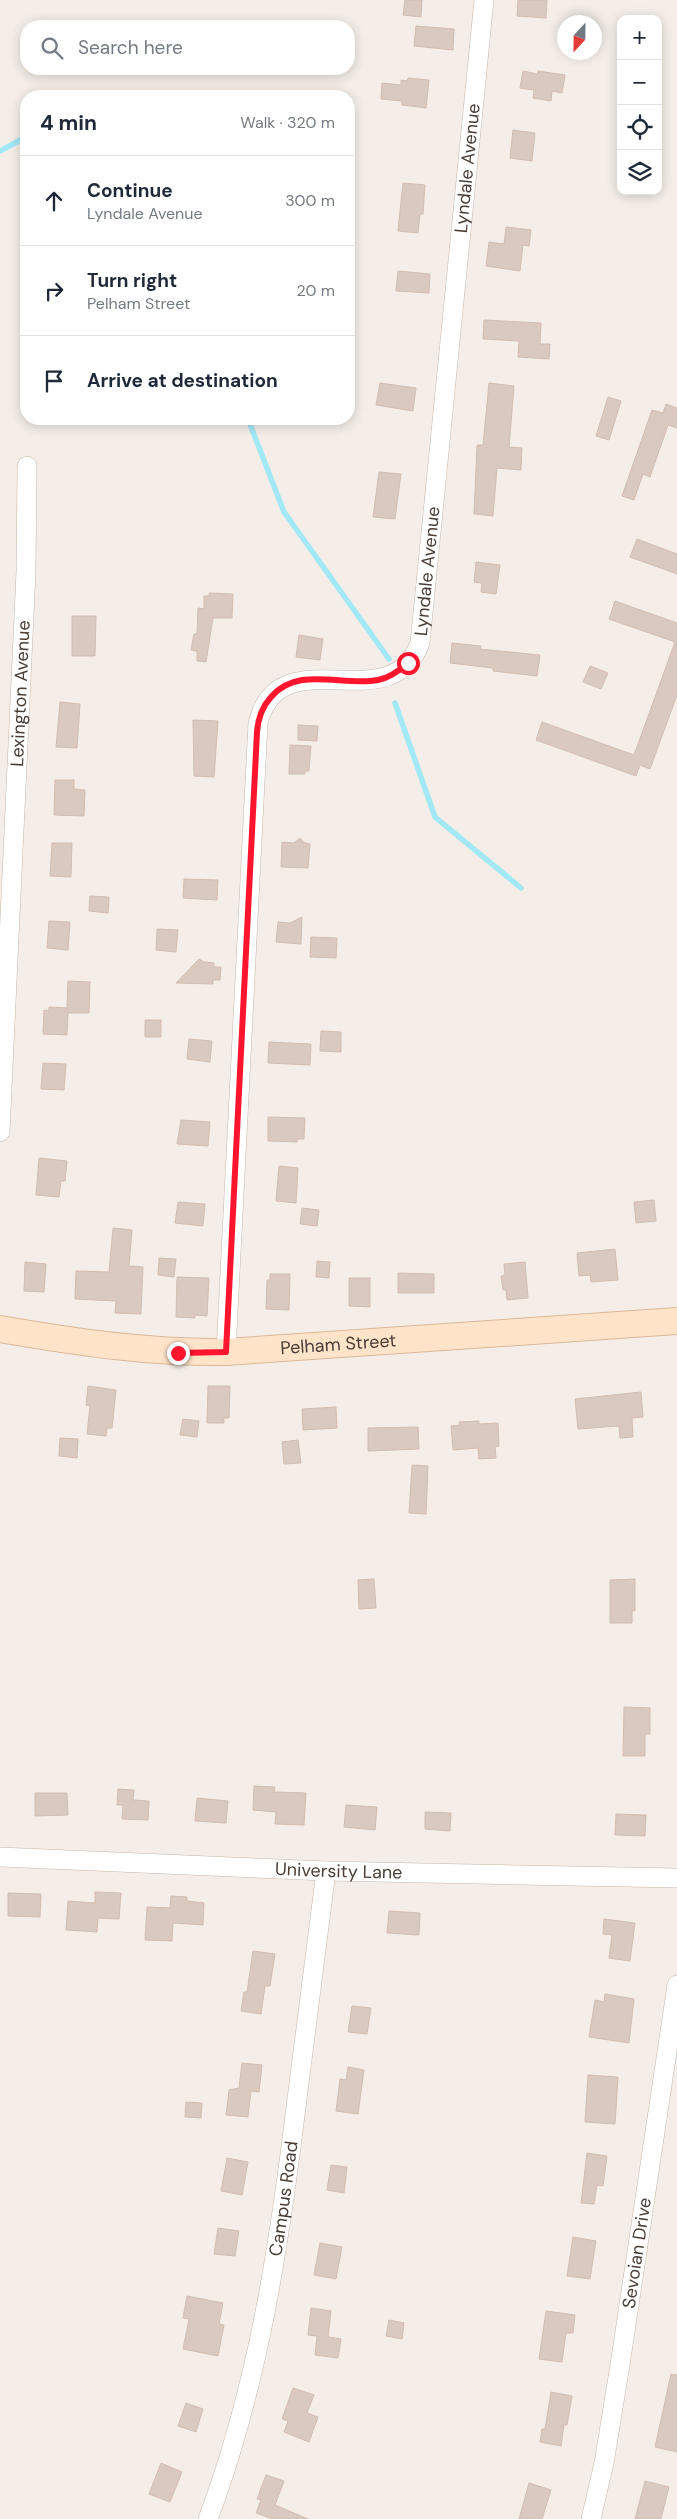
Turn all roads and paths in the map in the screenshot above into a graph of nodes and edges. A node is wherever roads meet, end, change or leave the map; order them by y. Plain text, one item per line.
1 (484, 0) edge
2 (27, 466) dead end
3 (0, 1132) edge
4 (677, 1321) edge
5 (0, 1329) edge
6 (226, 1352) junction
7 (0, 1857) edge
8 (326, 1871) junction
9 (677, 1878) edge
10 (677, 1986) edge
11 (208, 2519) edge
12 (590, 2519) edge

1 - 6 street, Lyndale Avenue
2 - 3 street, Lexington Avenue
4 - 6 street, Pelham Street
5 - 6 street, Pelham Street
7 - 8 street, University Lane
8 - 9 street, University Lane
8 - 11 street, Campus Road
10 - 12 street, Sevoian Drive

